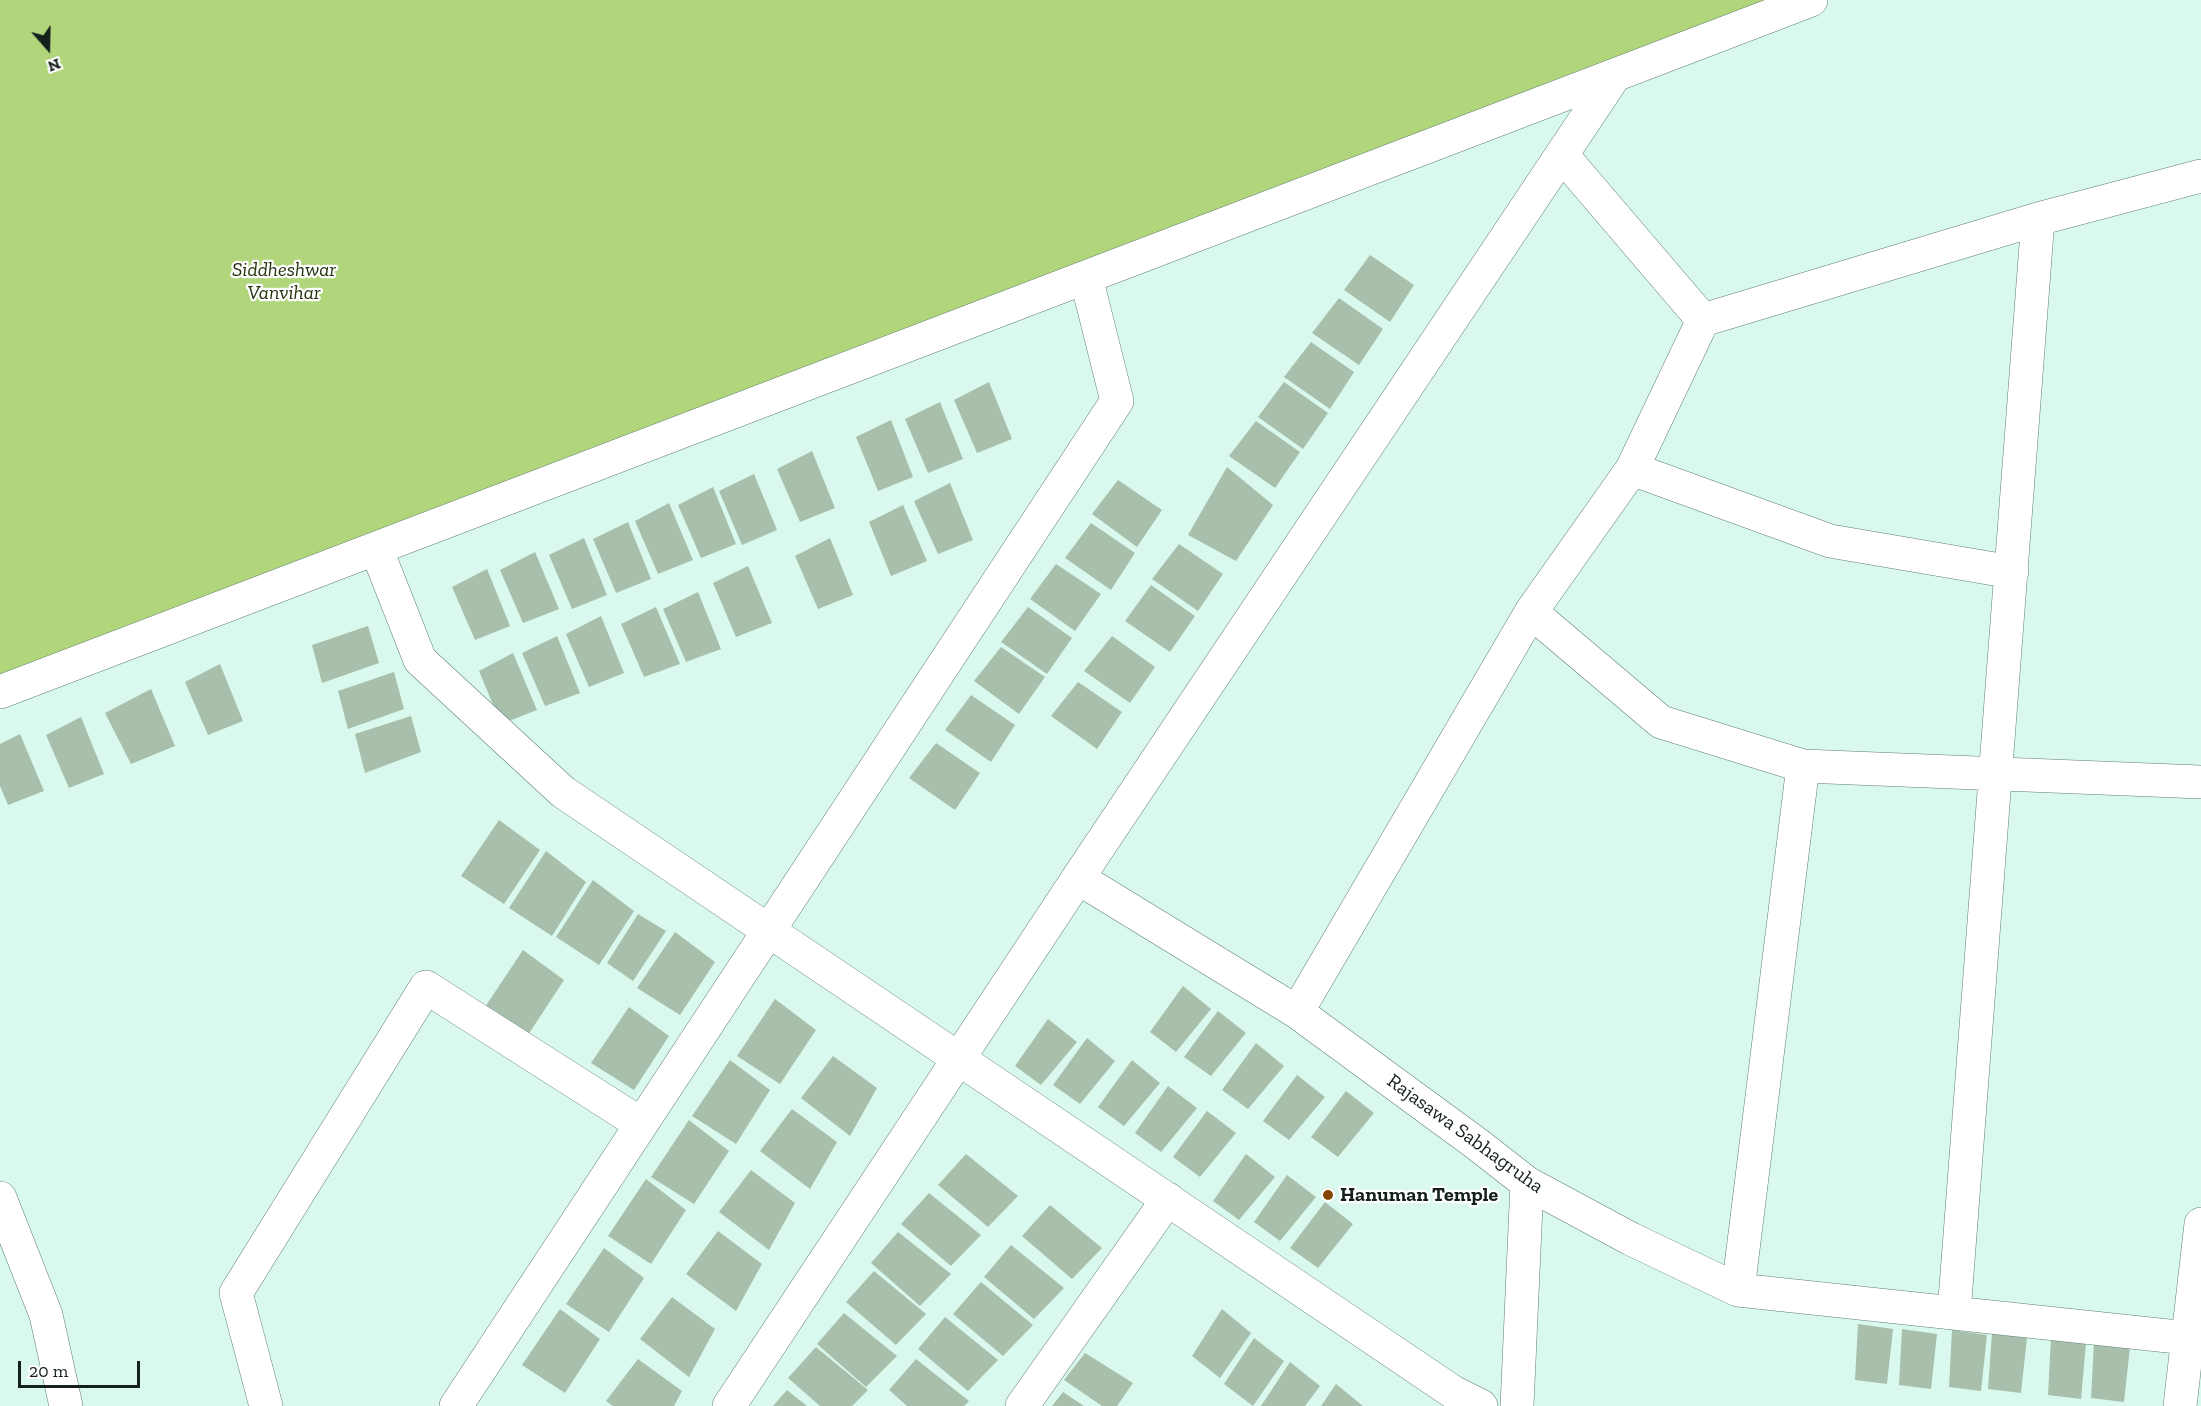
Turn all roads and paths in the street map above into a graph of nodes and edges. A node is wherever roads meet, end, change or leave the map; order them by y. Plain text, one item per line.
1 (1811, 0) edge
2 (1615, 75) junction
3 (1562, 155) junction
4 (2201, 176) edge
5 (2038, 219) junction
6 (1086, 277) junction
7 (1703, 320) junction
8 (1632, 469) junction
9 (376, 548) junction
10 (2012, 572) junction
11 (1531, 612) junction
12 (0, 692) edge
13 (1803, 766) junction
14 (1996, 773) junction
15 (2201, 782) edge
16 (1078, 878) junction
17 (768, 930) junction
18 (1297, 1012) junction
19 (958, 1058) junction
20 (641, 1124) junction
21 (1527, 1183) junction
22 (0, 1198) edge
23 (1168, 1199) junction
24 (2201, 1224) edge
25 (1738, 1290) junction
26 (1954, 1313) junction
27 (2187, 1338) junction
28 (66, 1406) edge
29 (266, 1406) edge
30 (456, 1406) edge
31 (729, 1406) edge
32 (1022, 1406) edge
33 (1481, 1406) edge
34 (1516, 1406) edge
35 (2180, 1406) edge

1 - 2 street
2 - 3 street
2 - 6 street
3 - 7 street
3 - 16 street
4 - 5 street
5 - 7 street
5 - 10 street
6 - 9 street
6 - 17 street
7 - 8 street
8 - 10 street
8 - 11 street
9 - 12 street
9 - 17 street
10 - 14 street
11 - 13 street
11 - 18 street
13 - 14 street
13 - 25 street
14 - 15 street
14 - 26 street
16 - 18 street, Rajasawa Sabhagruha
16 - 19 street
17 - 19 street
17 - 20 street
18 - 21 street, Rajasawa Sabhagruha
19 - 23 street
19 - 31 street
20 - 29 street
20 - 30 street
21 - 25 street, Rajasawa Sabhagruha
21 - 34 street
22 - 28 street
23 - 32 street
23 - 33 street
24 - 27 street
25 - 26 street, Rajasawa Sabhagruha
26 - 27 street, Rajasawa Sabhagruha
27 - 35 street

